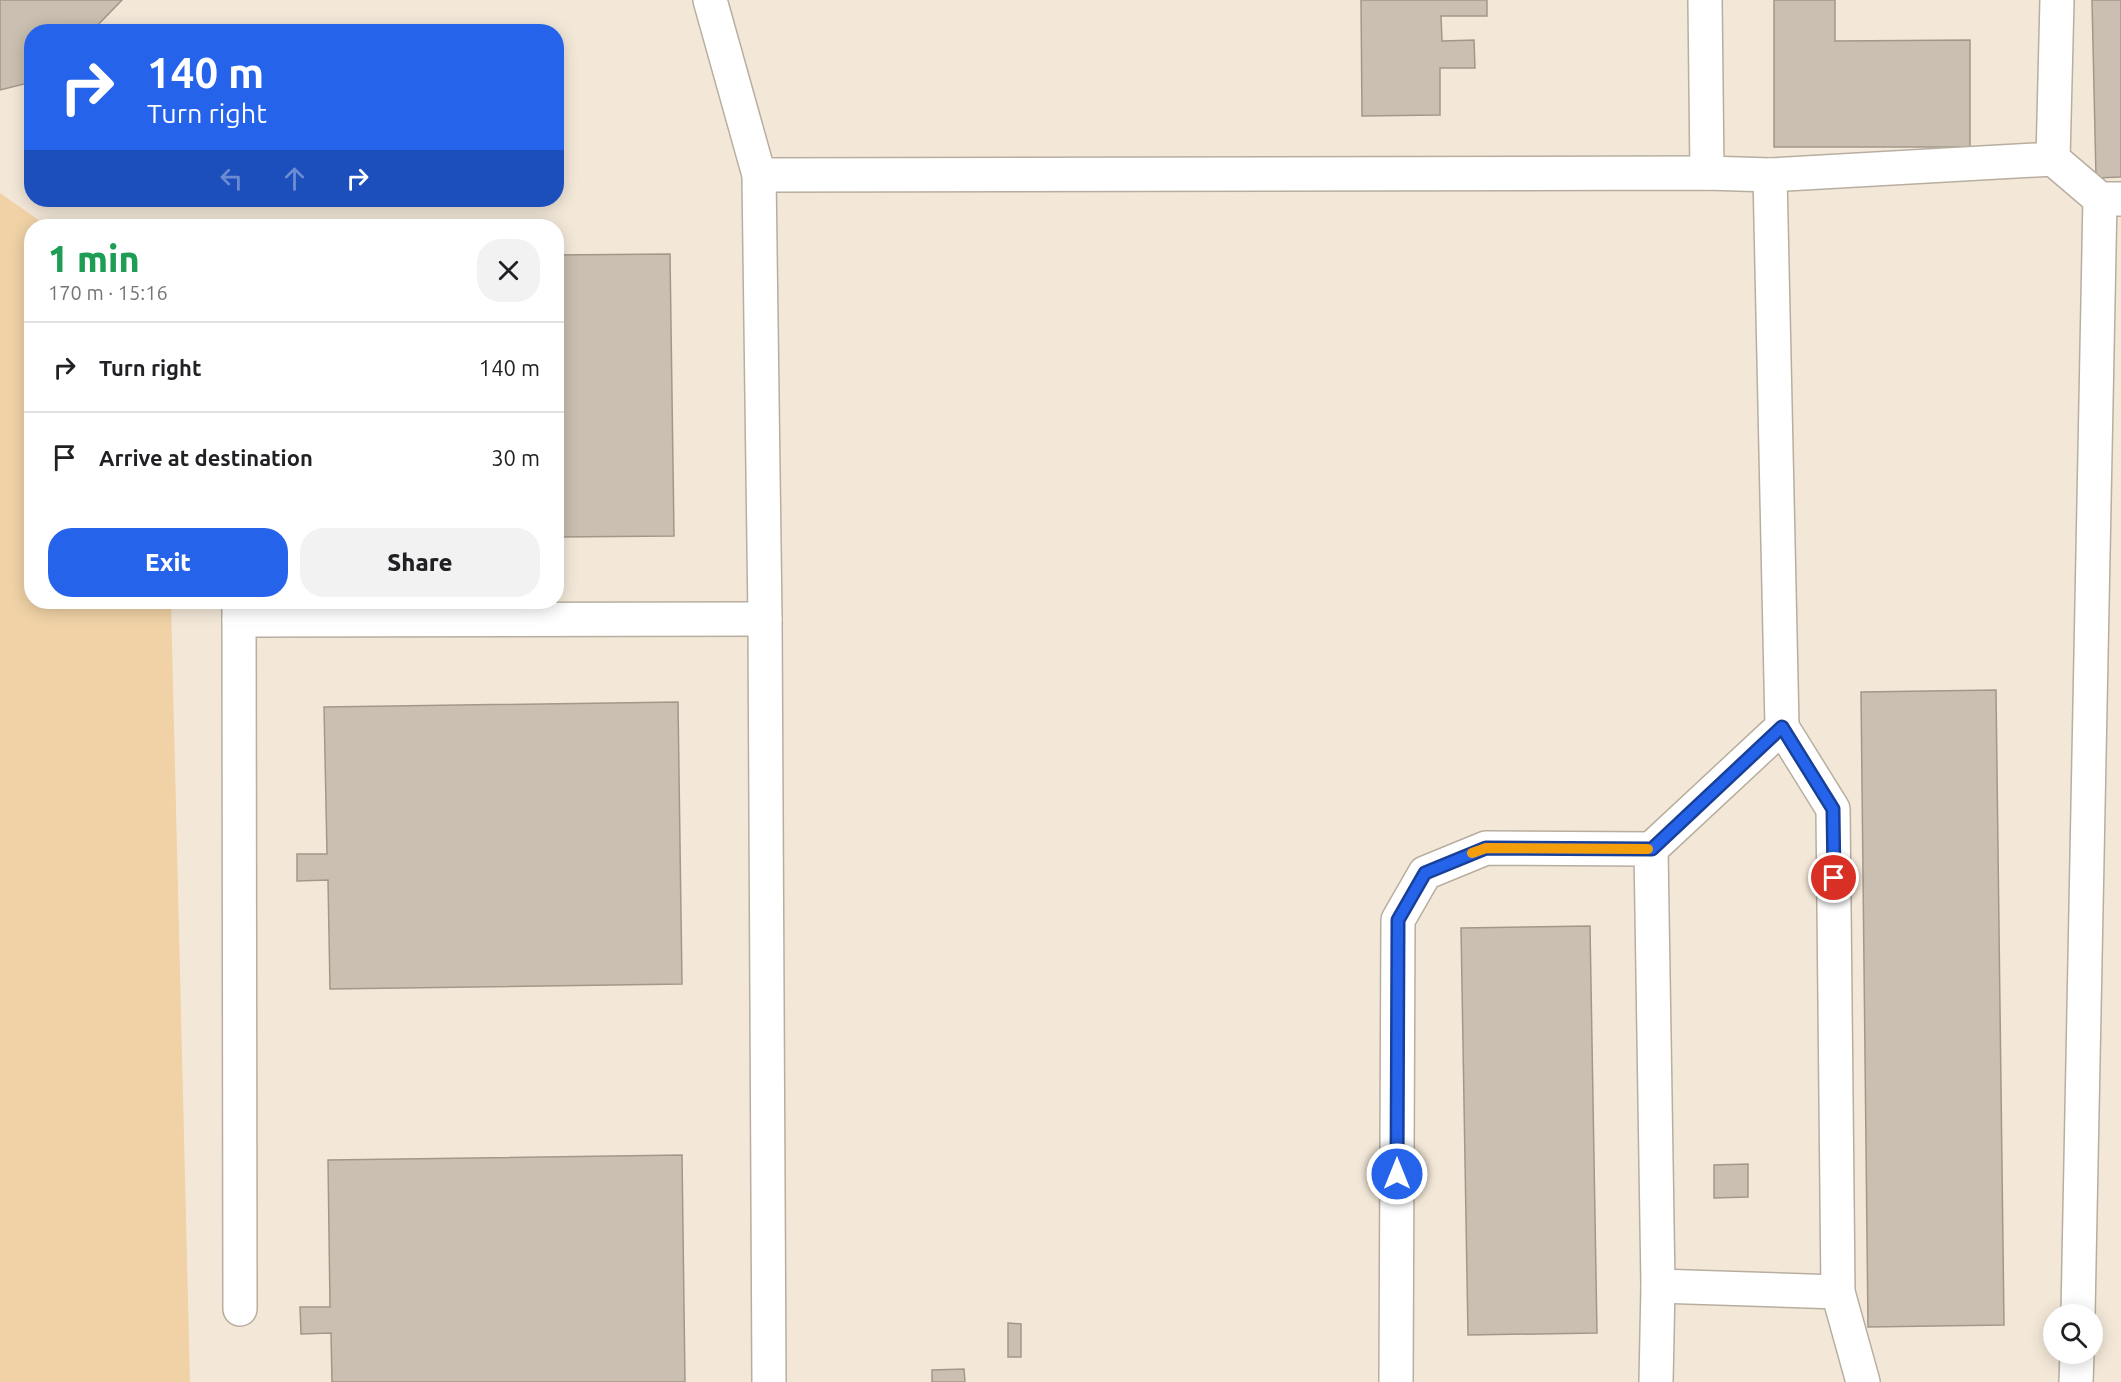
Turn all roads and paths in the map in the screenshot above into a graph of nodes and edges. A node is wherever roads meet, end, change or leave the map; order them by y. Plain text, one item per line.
1 (710, 0) edge
2 (1705, 0) edge
3 (2057, 0) edge
4 (2054, 159) junction
5 (1707, 172) junction
6 (759, 175) junction
7 (1770, 175) junction
8 (2110, 199) edge
9 (239, 611) edge
10 (765, 619) junction
11 (1782, 727) junction
12 (1652, 849) junction
13 (1658, 1286) junction
14 (1838, 1292) junction
15 (2078, 1304) edge
16 (240, 1309) dead end
17 (2077, 1364) edge
18 (769, 1382) edge
19 (1396, 1382) edge
20 (1656, 1382) edge
21 (1863, 1382) edge
22 (2076, 1382) edge

1 - 6 street
2 - 5 street
3 - 4 street
4 - 7 street
4 - 8 street
5 - 6 street
5 - 7 street
6 - 10 street
7 - 11 street
8 - 15 street
9 - 10 street
9 - 16 street
10 - 18 street
11 - 12 street
11 - 14 street
12 - 13 street
12 - 19 street
13 - 14 street
13 - 20 street
14 - 21 street
17 - 22 street

